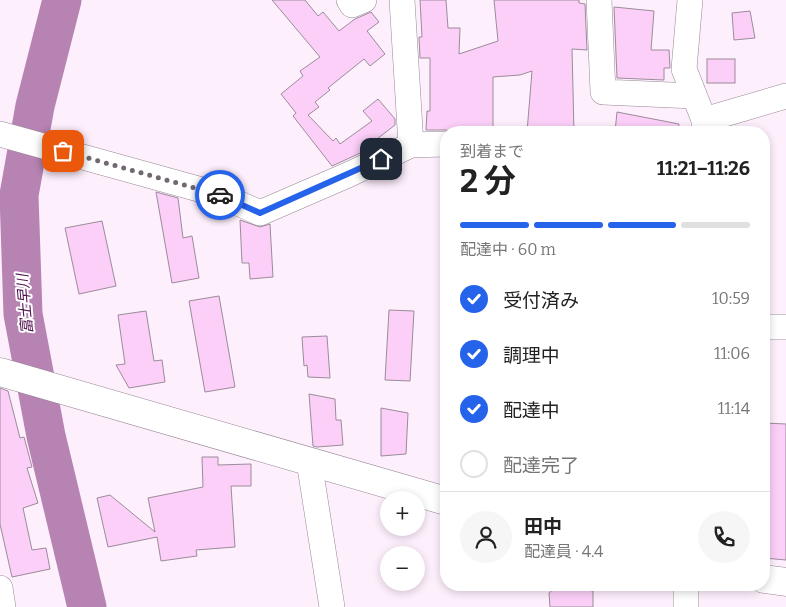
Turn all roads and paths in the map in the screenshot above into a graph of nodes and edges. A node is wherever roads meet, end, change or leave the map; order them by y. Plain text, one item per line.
1 (349, 0) edge
2 (364, 0) edge
3 (402, 0) edge
4 (599, 0) edge
5 (690, 0) edge
6 (694, 96) junction
7 (786, 96) edge
8 (704, 126) edge
9 (7, 135) edge
10 (411, 144) junction
11 (440, 144) edge
12 (770, 327) edge
13 (786, 327) edge
14 (10, 375) edge
15 (310, 461) junction
16 (440, 499) edge
17 (770, 580) edge
18 (786, 582) edge
19 (0, 588) edge
20 (686, 591) edge
21 (3, 607) edge
22 (332, 607) edge
23 (686, 607) edge

1 - 2 street
3 - 10 street
4 - 6 street
5 - 6 street
6 - 8 street
7 - 8 street
9 - 10 street
10 - 11 street
12 - 13 street
14 - 15 street
15 - 16 street
15 - 22 street
17 - 18 street
19 - 21 street
20 - 23 street

